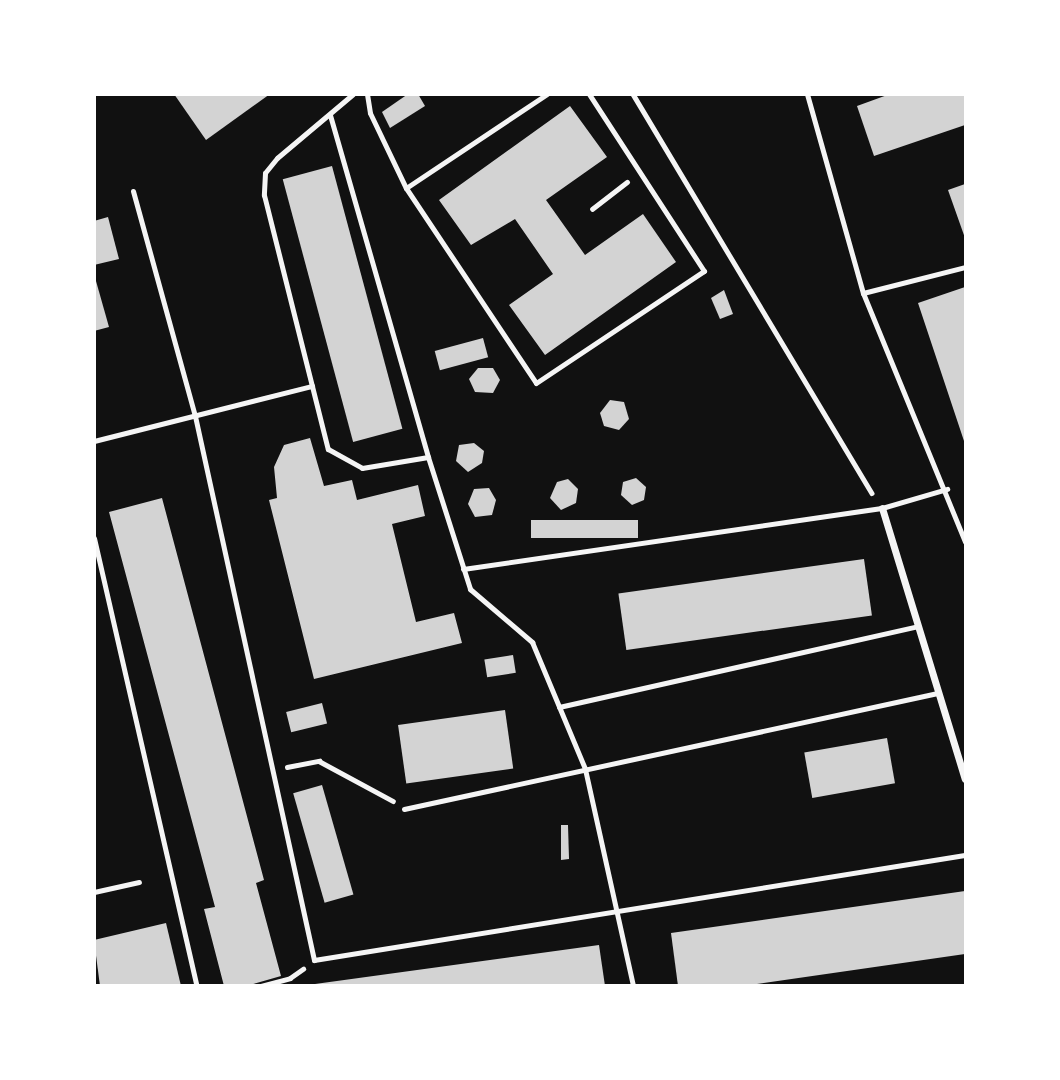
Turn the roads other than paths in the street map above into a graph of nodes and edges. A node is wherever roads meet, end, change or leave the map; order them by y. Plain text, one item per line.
1 (353, 94) edge
2 (367, 94) edge
3 (547, 94) edge
4 (589, 94) edge
5 (807, 94) edge
6 (330, 115) junction
7 (406, 188) junction
8 (133, 191) dead end
9 (965, 267) edge
10 (863, 293) junction
11 (312, 386) junction
12 (194, 416) junction
13 (94, 441) edge
14 (428, 457) junction
15 (947, 489) junction
16 (882, 508) junction
17 (94, 538) edge
18 (965, 542) edge
19 (463, 569) junction
20 (918, 626) junction
21 (938, 693) junction
22 (559, 707) junction
23 (585, 769) junction
24 (965, 779) edge
25 (404, 809) road end
26 (965, 855) edge
27 (139, 882) dead end
28 (94, 892) edge
29 (617, 914) junction
30 (197, 985) edge
31 (633, 985) edge

1 - 6 lane
2 - 7 lane
3 - 7 lane
4 - 7 lane
5 - 10 lane
6 - 11 lane
6 - 14 lane
8 - 12 lane
9 - 10 lane
10 - 15 lane
11 - 12 lane
11 - 14 lane
12 - 13 lane
12 - 29 lane
14 - 19 lane
15 - 16 lane
15 - 18 lane
16 - 19 lane
16 - 20 street
17 - 30 lane
19 - 22 lane
20 - 21 street
20 - 22 lane
21 - 23 lane
21 - 24 street
22 - 23 lane
23 - 25 lane
23 - 29 lane
26 - 29 lane
27 - 28 lane
29 - 31 lane

